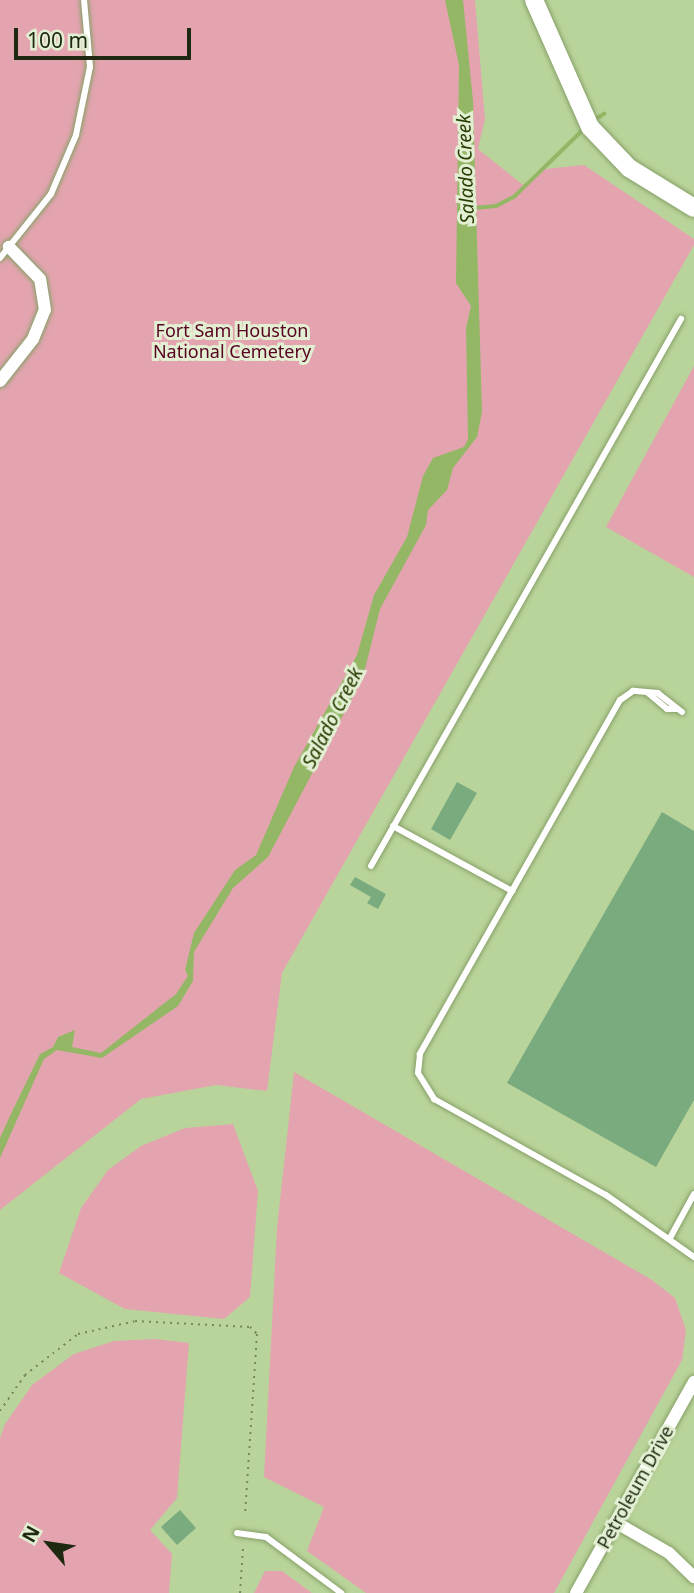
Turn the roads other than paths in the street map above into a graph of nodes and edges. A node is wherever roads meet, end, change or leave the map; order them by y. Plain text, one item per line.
1 (83, 0) edge
2 (534, 0) edge
3 (694, 208) edge
4 (3, 248) edge
5 (681, 319) dead end
6 (0, 381) edge
7 (680, 710) dead end
8 (393, 826) junction
9 (371, 866) dead end
10 (512, 891) junction
11 (694, 1194) edge
12 (670, 1238) junction
13 (694, 1257) edge
14 (694, 1382) edge
15 (615, 1522) junction
16 (237, 1533) dead end
17 (694, 1577) edge
18 (341, 1593) edge
19 (576, 1593) edge

1 - 4 lane
2 - 3 street
4 - 6 street
5 - 8 lane
7 - 10 lane
8 - 9 lane
8 - 10 lane
10 - 12 lane
11 - 12 lane
12 - 13 lane
14 - 15 street, Petroleum Drive
15 - 17 street
15 - 19 street, Petroleum Drive
16 - 18 lane

